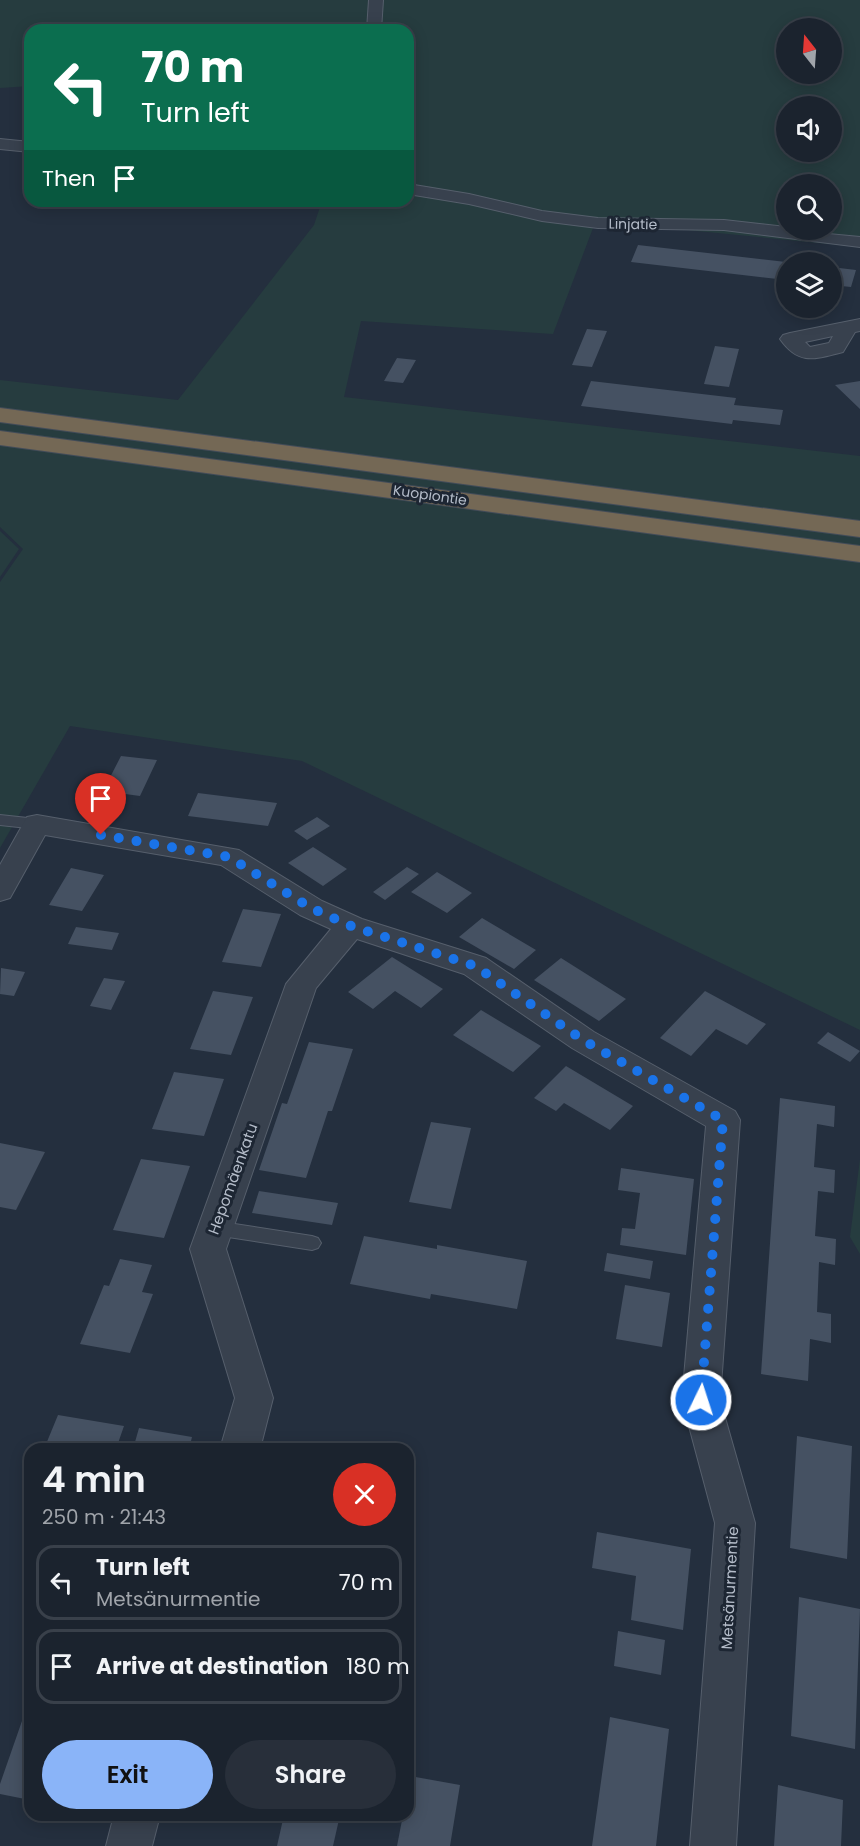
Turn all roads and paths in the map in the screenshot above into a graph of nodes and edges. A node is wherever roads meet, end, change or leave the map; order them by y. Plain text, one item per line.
1 (376, 0) edge
2 (374, 24) edge
3 (0, 144) edge
4 (24, 146) edge
5 (414, 190) edge
6 (860, 242) edge
7 (0, 415) edge
8 (0, 438) edge
9 (860, 529) edge
10 (860, 554) edge
11 (0, 820) edge
12 (37, 824) junction
13 (0, 891) edge
14 (351, 926) junction
15 (215, 1228) junction
16 (312, 1244) dead end
17 (242, 1443) edge
18 (135, 1821) edge
19 (129, 1846) edge
20 (713, 1846) edge

1 - 2 street
3 - 4 street
5 - 6 street, Linjatie
7 - 9 highway, Kuopiontie
8 - 10 highway, Kuopiontie
11 - 12 lane
12 - 13 street
12 - 14 street, Metsänurmentie
14 - 15 street, Hepomäenkatu
14 - 20 street, Metsänurmentie
15 - 16 lane
15 - 17 street, Hepomäenkatu
18 - 19 street

